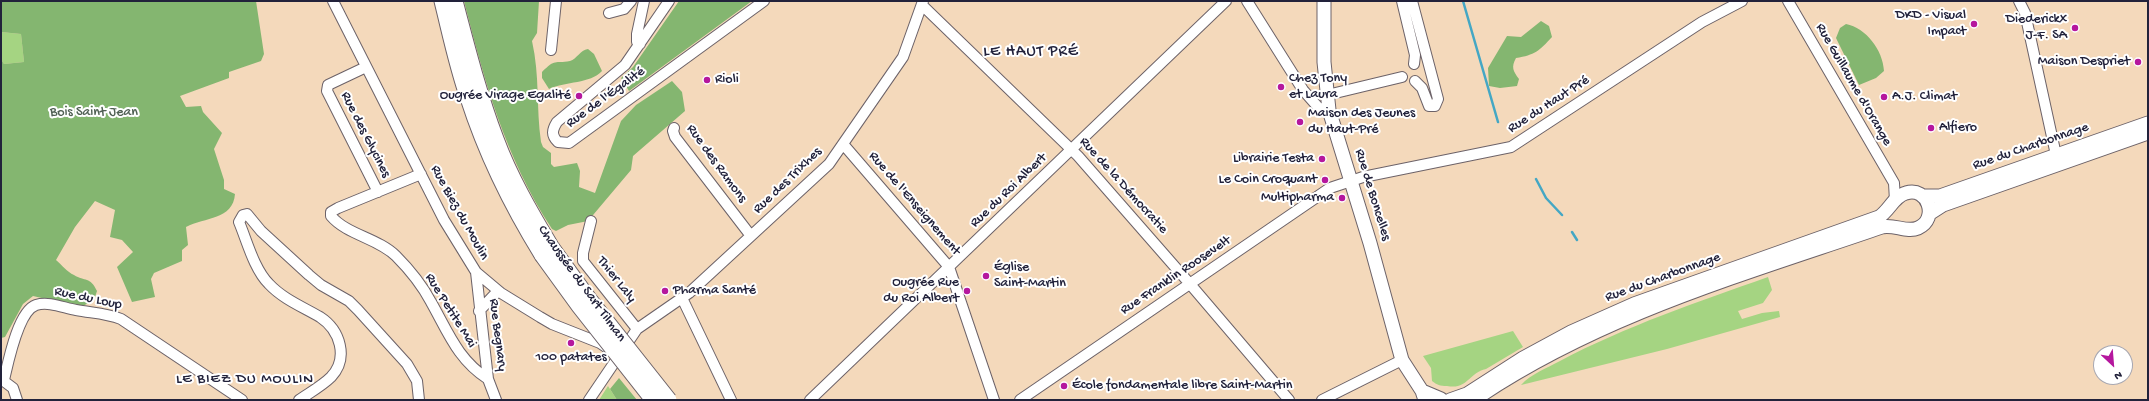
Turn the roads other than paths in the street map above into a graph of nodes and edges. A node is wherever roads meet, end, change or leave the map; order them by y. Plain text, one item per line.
1 (333, 1) edge
2 (442, 1) edge
3 (455, 1) edge
4 (556, 1) edge
5 (630, 1) edge
6 (644, 1) edge
7 (669, 1) edge
8 (764, 1) edge
9 (1226, 1) edge
10 (1247, 1) edge
11 (1324, 1) edge
12 (1402, 1) edge
13 (1412, 1) edge
14 (1742, 1) edge
15 (1788, 1) edge
16 (2020, 1) edge
17 (923, 3) edge
18 (609, 13) dead end
19 (640, 44) junction
20 (551, 50) dead end
21 (1427, 60) junction
22 (1414, 64) junction
23 (366, 67) junction
24 (1402, 77) junction
25 (1433, 78) junction
26 (1415, 81) junction
27 (1327, 95) junction
28 (1329, 110) junction
29 (2148, 123) edge
30 (674, 128) dead end
31 (2148, 133) edge
32 (843, 144) junction
33 (1072, 150) junction
34 (2056, 155) junction
35 (421, 174) junction
36 (1350, 180) junction
37 (1894, 183) junction
38 (378, 192) junction
39 (1909, 192) junction
40 (1923, 196) junction
41 (1894, 202) junction
42 (1929, 214) junction
43 (591, 222) dead end
44 (1902, 228) junction
45 (751, 236) junction
46 (547, 251) junction
47 (950, 267) junction
48 (476, 272) junction
49 (1190, 284) junction
50 (498, 290) junction
51 (682, 298) junction
52 (479, 310) junction
53 (637, 329) junction
54 (617, 359) junction
55 (1402, 360) junction
56 (488, 379) junction
57 (2, 380) edge
58 (1424, 395) edge
59 (16, 400) edge
60 (242, 400) edge
61 (299, 400) edge
62 (419, 400) edge
63 (496, 400) edge
64 (589, 400) edge
65 (653, 400) edge
66 (669, 400) edge
67 (731, 400) edge
68 (810, 400) edge
69 (994, 400) edge
70 (1020, 400) edge
71 (1289, 400) edge
72 (1322, 400) edge
73 (1444, 400) edge
74 (1474, 400) edge

1 - 23 street, Rue Biez du Moulin
2 - 46 highway, Chaussée du Sart Tilman
3 - 46 highway, Chaussée du Sart Tilman
4 - 20 street
5 - 18 street
6 - 19 street
7 - 19 street, Rue de l'Égalité
8 - 19 street, Rue de l'Égalité
9 - 33 street, Rue du Roi Albert
10 - 28 street
11 - 27 main road, Rue de Boncelles
12 - 22 street
13 - 21 street
14 - 36 street, Rue du Haut Pré
15 - 37 street, Rue Guillaume d'Orange
16 - 34 street
17 - 32 street, Rue des Trixhes
17 - 33 street, Rue de la Démocratie
21 - 22 street
21 - 25 street
22 - 24 street
23 - 35 street, Rue Biez du Moulin
23 - 38 street, Rue des Glycines
24 - 26 street
24 - 27 street
25 - 26 street
25 - 26 street
27 - 28 main road, Rue de Boncelles
28 - 36 main road, Rue de Boncelles
29 - 34 main road, Rue du Charbonnage
30 - 45 street, Rue des Ramons
31 - 42 main road, Rue du Charbonnage
32 - 45 street, Rue des Trixhes
32 - 47 street, Rue de l'Enseignement
33 - 47 street, Rue du Roi Albert
33 - 49 street, Rue de la Démocratie
34 - 40 main road, Rue du Charbonnage
35 - 38 street
35 - 48 street, Rue Biez du Moulin
36 - 49 street, Rue Franklin Roosevelt
36 - 55 main road, Rue de Boncelles
37 - 39 street, Rue Guillaume d'Orange
37 - 41 street
38 - 56 street, Rue Petite Mai
39 - 40 main road, Rue du Charbonnage
39 - 41 main road, Rue du Charbonnage
40 - 42 main road
41 - 44 main road
41 - 73 main road, Rue du Charbonnage
42 - 44 main road, Rue du Charbonnage
43 - 53 street, Thier Laly
44 - 74 main road, Rue du Charbonnage
45 - 51 street, Rue des Trixhes
46 - 65 highway, Chaussée du Sart Tilman, bridge
46 - 66 highway, Chaussée du Sart Tilman, bridge
47 - 68 street, Rue du Roi Albert
47 - 69 street, Rue de l'Enseignement
48 - 50 street, Rue Biez du Moulin
48 - 52 street, Rue Begnary
49 - 70 street, Rue Franklin Roosevelt
49 - 71 street, Rue de la Démocratie
50 - 52 street
50 - 54 street, Rue Biez du Moulin
51 - 53 street
51 - 67 street
52 - 56 street, Rue Begnary
53 - 54 street
54 - 64 street
55 - 58 main road, Rue de Boncelles
55 - 72 street
56 - 63 street, Rue Begnary
57 - 59 street
57 - 60 street, Rue du Loup
58 - 73 main road, Rue de Boncelles
61 - 62 street

